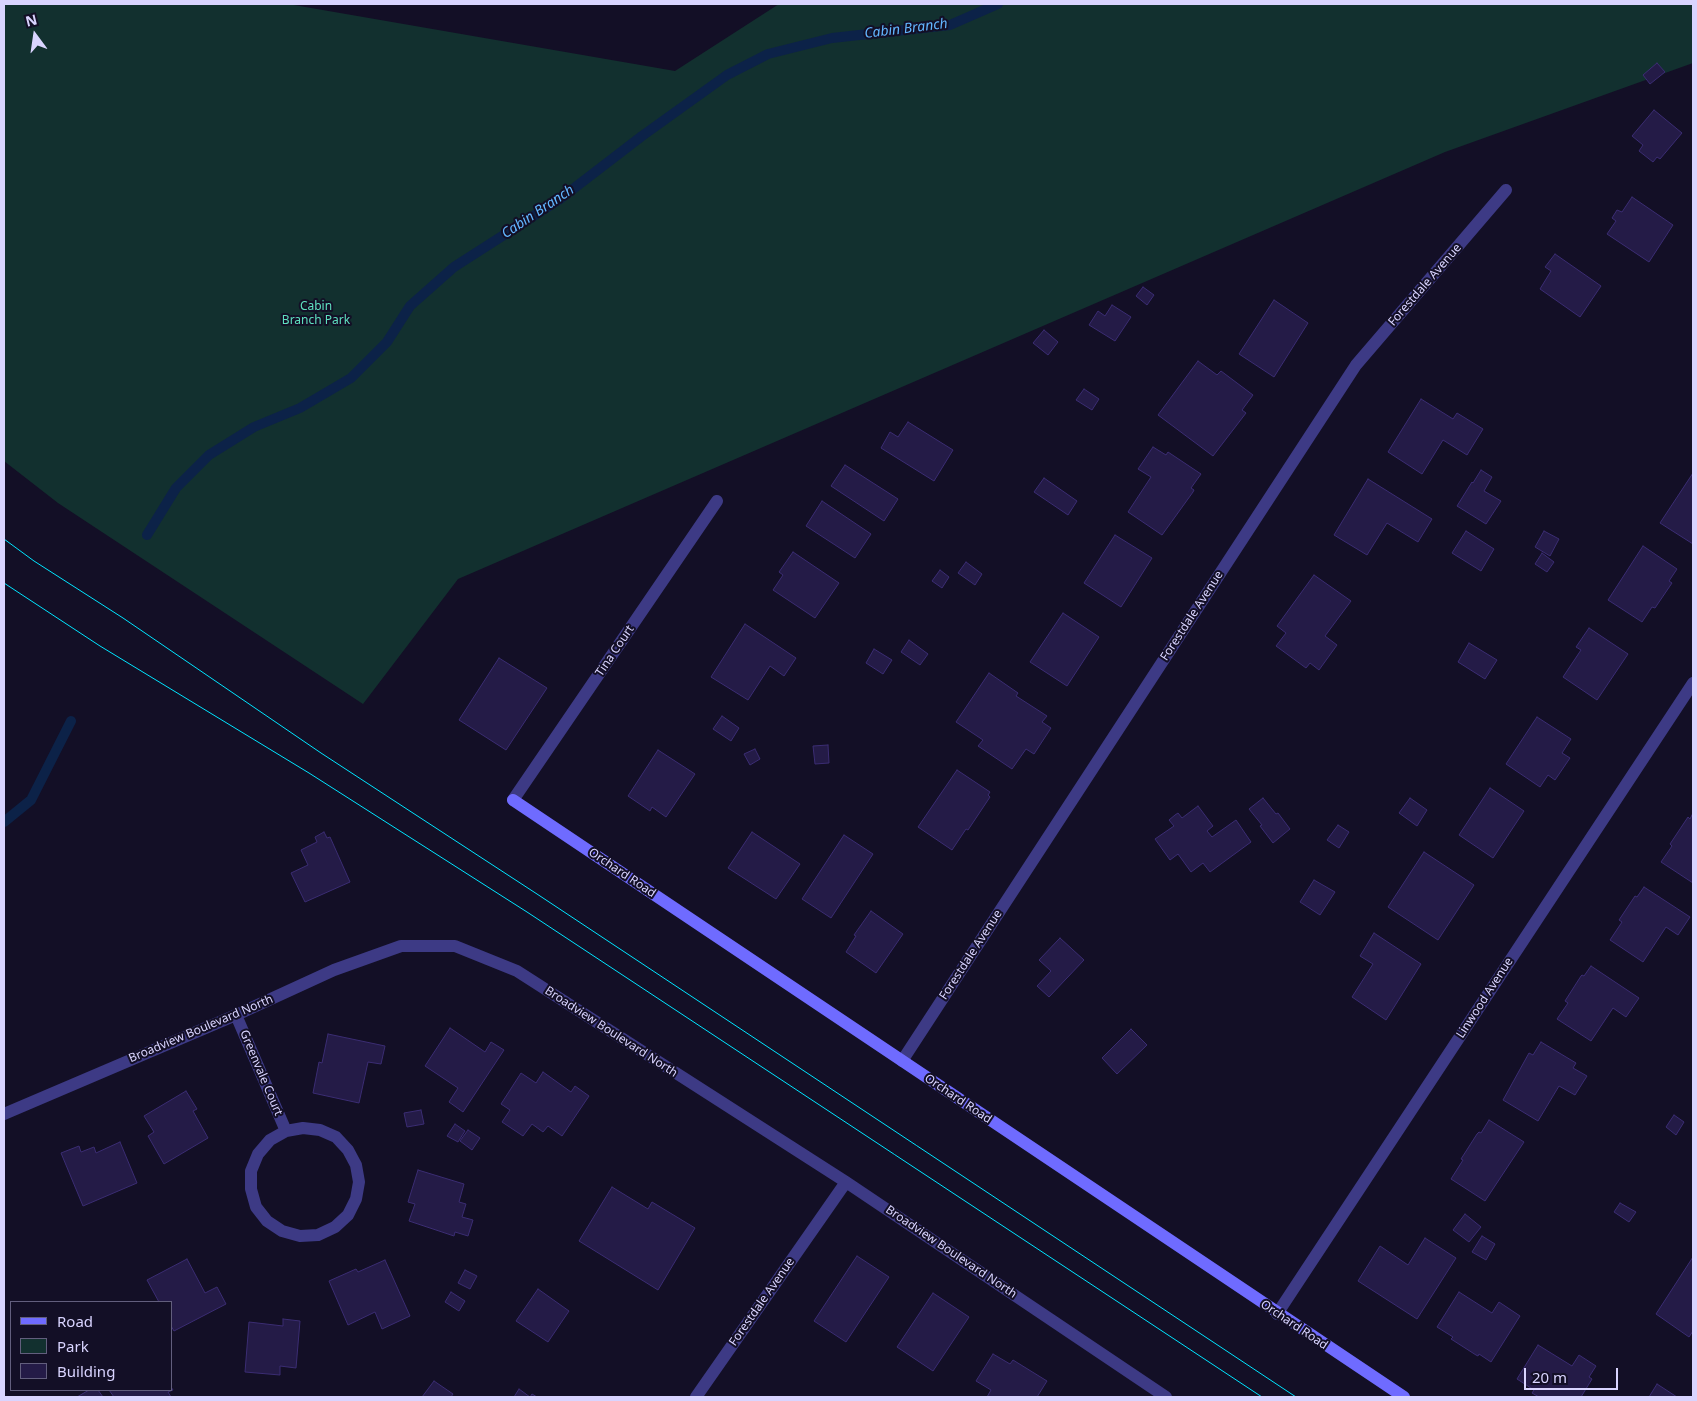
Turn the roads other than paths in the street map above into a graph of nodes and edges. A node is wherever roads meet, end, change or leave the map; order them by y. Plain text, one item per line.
1 (1506, 190) dead end
2 (717, 501) dead end
3 (1693, 683) edge
4 (513, 800) joint
5 (236, 1015) junction
6 (902, 1061) junction
7 (4, 1114) edge
8 (286, 1131) junction
9 (846, 1182) junction
10 (1277, 1314) junction
11 (696, 1397) edge
12 (1166, 1397) edge
13 (1404, 1397) edge

1 - 6 street, Forestdale Avenue
2 - 4 street, Tina Court
3 - 10 street, Linwood Avenue
4 - 6 street, Orchard Road
5 - 7 street, Broadview Boulevard North
5 - 8 street, Greenvale Court
5 - 9 street, Broadview Boulevard North
6 - 10 street, Orchard Road
8 - 8 street, Greenvale Court
9 - 11 street, Forestdale Avenue
9 - 12 street, Broadview Boulevard North
10 - 13 street, Orchard Road

